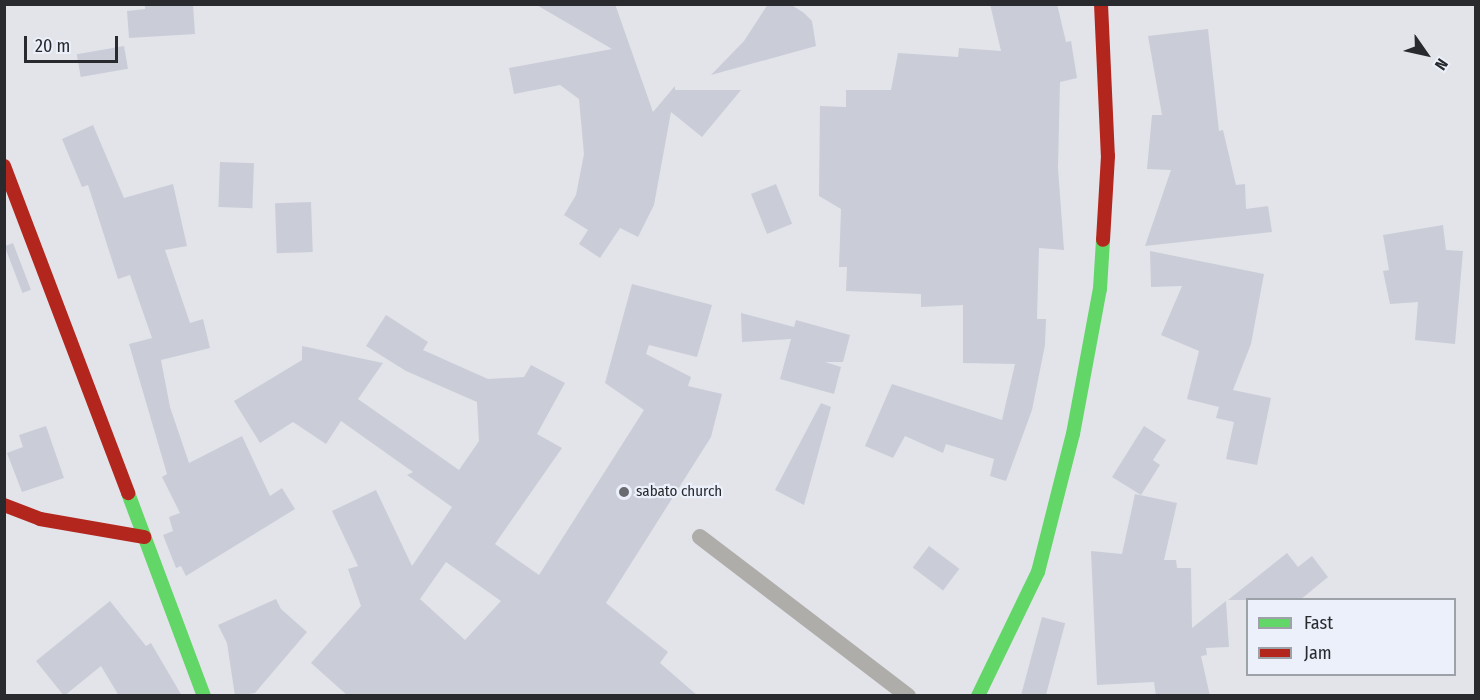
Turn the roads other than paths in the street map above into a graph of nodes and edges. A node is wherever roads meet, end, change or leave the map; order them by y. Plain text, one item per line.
1 (1101, 4) edge
2 (4, 166) edge
3 (4, 505) edge
4 (144, 537) junction
5 (700, 537) dead end
6 (204, 696) edge
7 (908, 696) edge
8 (978, 696) edge

1 - 8 street
2 - 4 street
3 - 4 street
4 - 6 street
5 - 7 lane

